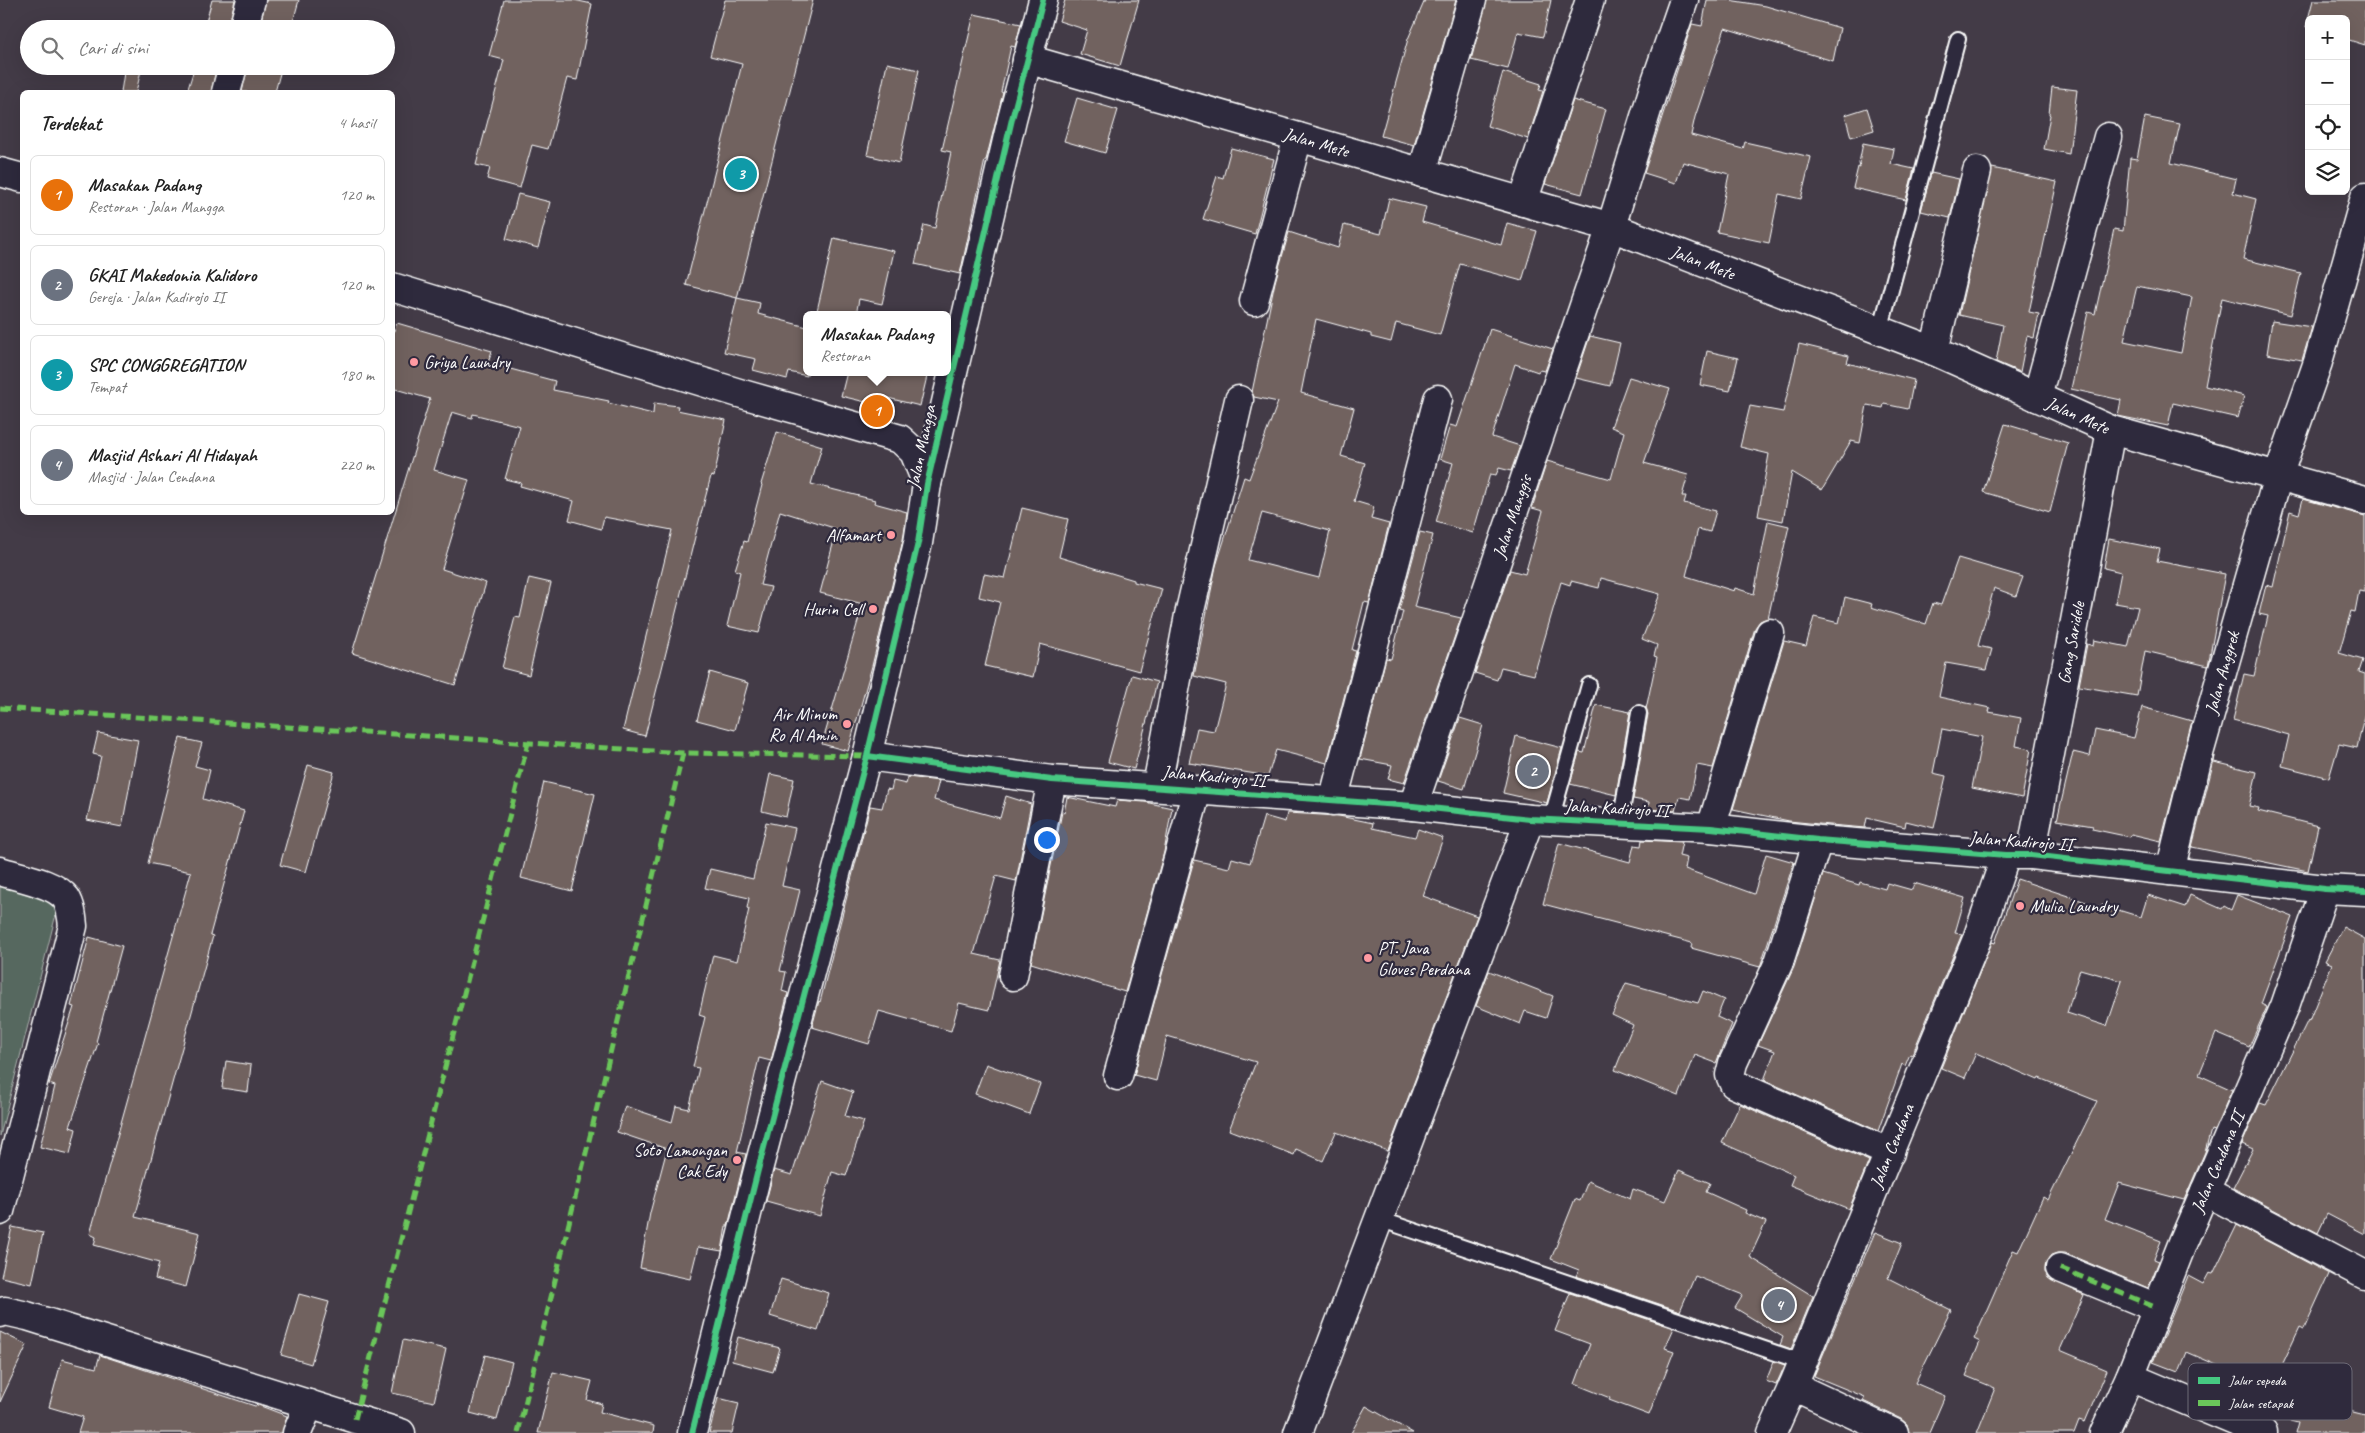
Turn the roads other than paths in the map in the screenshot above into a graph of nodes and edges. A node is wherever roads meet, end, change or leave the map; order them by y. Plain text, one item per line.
1 (251, 0) edge
2 (1043, 0) edge
3 (1472, 0) edge
4 (1590, 0) edge
5 (1684, 0) edge
6 (245, 20) edge
7 (1958, 40) dead end
8 (1028, 59) junction
9 (231, 75) edge
10 (227, 90) edge
11 (1298, 137) junction
12 (2108, 137) dead end
13 (1978, 171) dead end
14 (0, 172) edge
15 (1422, 173) junction
16 (20, 177) edge
17 (2365, 197) edge
18 (1523, 202) junction
19 (1611, 227) junction
20 (395, 288) edge
21 (1254, 300) dead end
22 (1880, 331) junction
23 (1934, 351) junction
24 (2037, 397) junction
25 (1239, 400) dead end
26 (1438, 400) dead end
27 (2111, 430) junction
28 (2278, 476) junction
29 (927, 484) junction
30 (2365, 500) edge
31 (1770, 633) dead end
32 (1589, 685) dead end
33 (1638, 713) dead end
34 (867, 756) junction
35 (1052, 780) junction
36 (1157, 786) junction
37 (1197, 790) junction
38 (1333, 801) junction
39 (1413, 806) junction
40 (1540, 820) junction
41 (1620, 824) junction
42 (1711, 828) junction
43 (1818, 840) junction
44 (2019, 855) junction
45 (2170, 871) junction
46 (0, 872) edge
47 (2325, 889) junction
48 (2365, 891) edge
49 (1013, 976) dead end
50 (1118, 1076) dead end
51 (1890, 1153) junction
52 (2205, 1191) junction
53 (0, 1211) edge
54 (1379, 1219) junction
55 (2060, 1268) dead end
56 (2365, 1276) edge
57 (2157, 1308) junction
58 (0, 1313) edge
59 (1798, 1374) junction
60 (2130, 1377) junction
61 (2188, 1401) edge
62 (309, 1404) junction
63 (2232, 1420) edge
64 (297, 1433) edge
65 (401, 1433) edge
66 (692, 1433) edge
67 (1298, 1433) edge
68 (1772, 1433) edge
69 (1894, 1433) edge
70 (2104, 1433) edge
71 (2263, 1433) edge

1 - 6 street
2 - 8 street, Jalan Mangga
3 - 15 street
4 - 18 street
5 - 19 street, Jalan Manggis
7 - 22 lane
8 - 11 street, Jalan Mete
8 - 29 street, Jalan Mangga
9 - 10 street
11 - 15 street, Jalan Mete
11 - 21 street
12 - 24 street
13 - 23 street
14 - 16 street
15 - 18 street, Jalan Mete
17 - 28 street, Jalan Anggrek
18 - 19 street, Jalan Mete
19 - 22 street, Jalan Mete
19 - 39 street, Jalan Manggis
20 - 29 street
22 - 23 street, Jalan Mete
23 - 24 street, Jalan Mete
24 - 27 street, Jalan Mete
25 - 36 street
26 - 38 street
27 - 28 street, Jalan Mete
27 - 44 street, Gang Saridele
28 - 30 street, Jalan Mete
28 - 45 street, Jalan Anggrek
29 - 34 street, Jalan Mangga
31 - 42 street
32 - 40 lane
33 - 41 lane
34 - 35 street, Jalan Kadirojo II
34 - 66 street, Jalan Mangga
35 - 36 street, Jalan Kadirojo II
35 - 49 street
36 - 37 street, Jalan Kadirojo II
37 - 38 street, Jalan Kadirojo II
37 - 50 street
38 - 39 street, Jalan Kadirojo II
39 - 40 street, Jalan Kadirojo II
40 - 41 street, Jalan Kadirojo II
40 - 54 street
41 - 42 street, Jalan Kadirojo II
42 - 43 street, Jalan Kadirojo II
43 - 44 street, Jalan Kadirojo II
43 - 51 street
44 - 45 street, Jalan Kadirojo II
44 - 51 street, Jalan Cendana
45 - 47 street, Jalan Kadirojo II
46 - 53 street
47 - 48 street, Jalan Kadirojo II
47 - 52 street, Jalan Cendana II
51 - 59 street, Jalan Cendana
52 - 56 street
52 - 57 street, Jalan Cendana II
54 - 59 lane
54 - 67 street
55 - 57 street
57 - 60 street, Jalan Cendana II
58 - 62 street
59 - 68 street, Jalan Cendana
59 - 69 street
60 - 61 street
60 - 70 street, Jalan Cendana II
62 - 64 street
62 - 65 street
63 - 71 street

